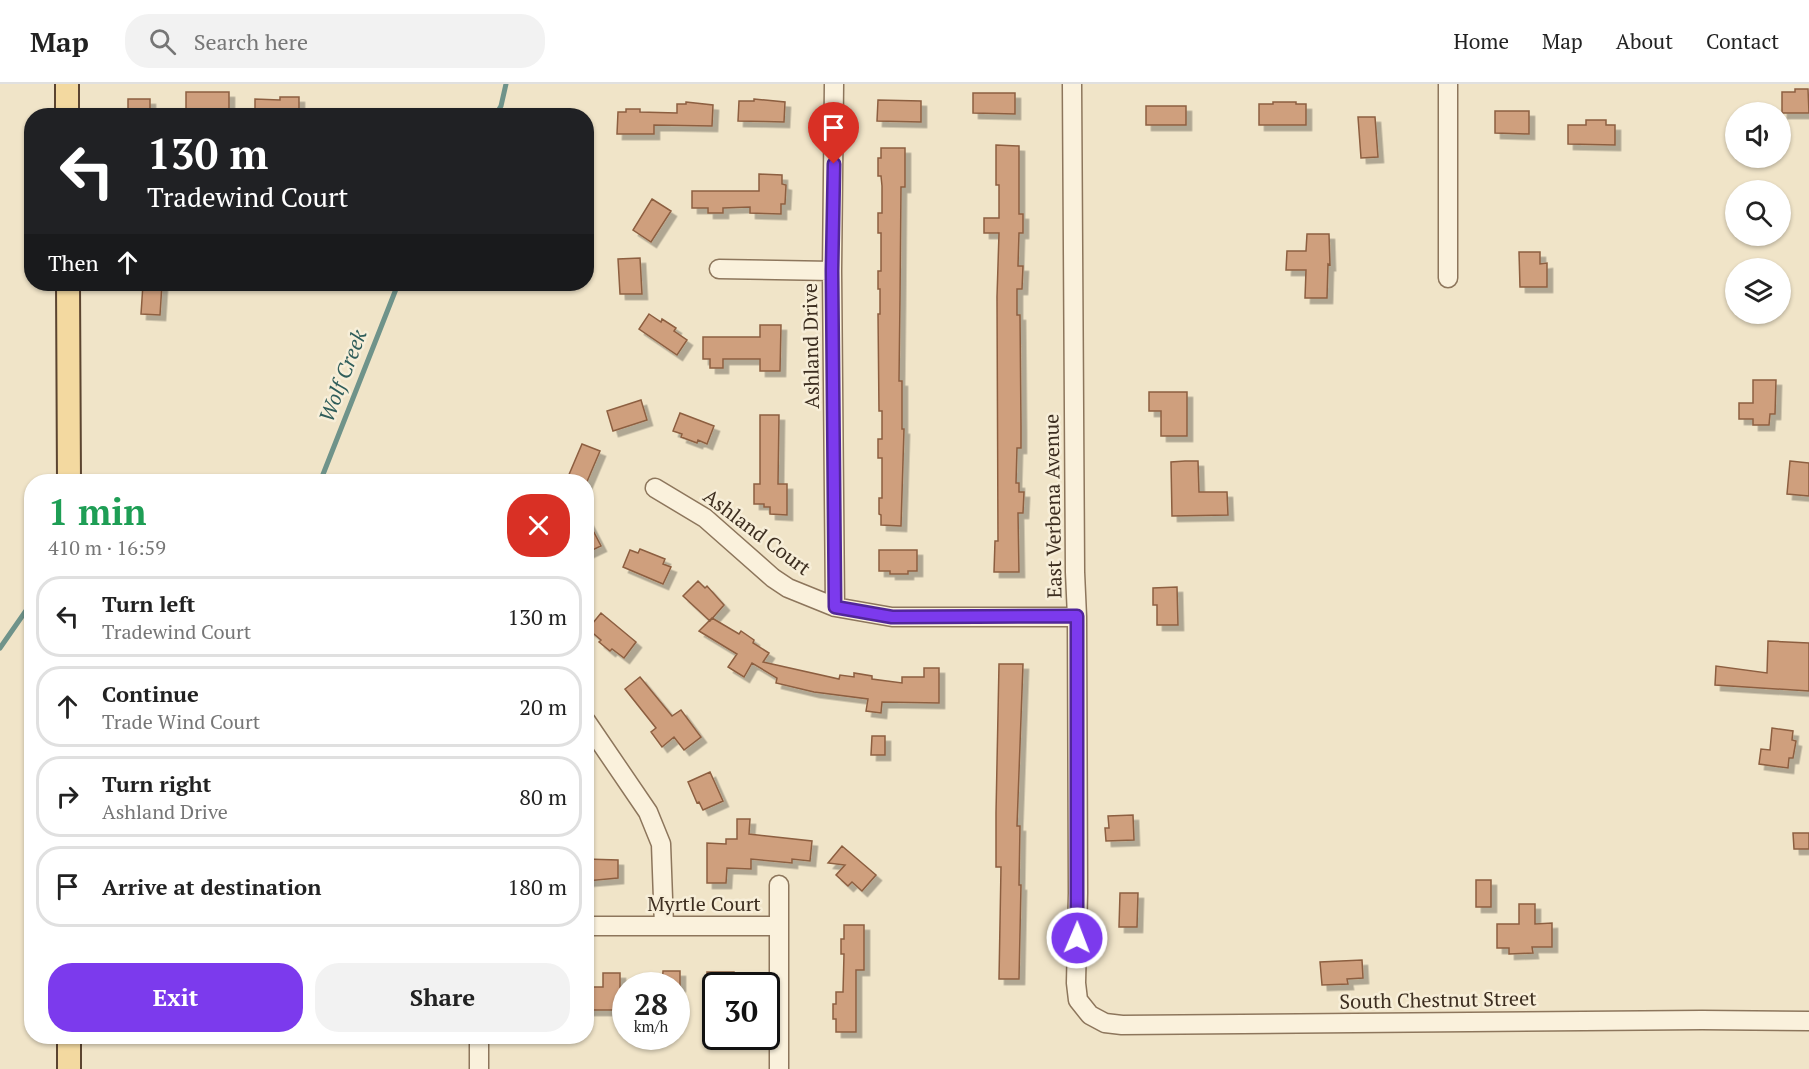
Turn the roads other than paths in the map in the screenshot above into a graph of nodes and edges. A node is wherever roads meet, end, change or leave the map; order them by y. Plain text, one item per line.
1 (67, 84) edge
2 (834, 84) edge
3 (1072, 84) edge
4 (1448, 84) edge
5 (67, 108) edge
6 (719, 269) dead end
7 (832, 271) junction
8 (1448, 278) dead end
9 (68, 291) edge
10 (69, 474) edge
11 (655, 488) dead end
12 (835, 607) junction
13 (1077, 616) junction
14 (594, 733) edge
15 (779, 885) dead end
16 (594, 926) edge
17 (663, 926) junction
18 (779, 926) junction
19 (1078, 1000) joint
20 (1809, 1021) edge
21 (69, 1044) edge
22 (479, 1044) edge
23 (69, 1069) edge
24 (479, 1069) edge
25 (779, 1069) edge

1 - 5 main road
2 - 7 street, Ashland Drive
3 - 13 street, East Verbena Avenue
4 - 8 street
6 - 7 street
7 - 12 street, Ashland Drive
9 - 10 main road
11 - 12 street, Ashland Court
12 - 13 street, Ashland Court
13 - 19 street, East Verbena Avenue
14 - 17 street
15 - 18 street, Myrtle Court
16 - 17 street, Myrtle Court
17 - 18 street, Myrtle Court
18 - 25 street
19 - 20 street, South Chestnut Street
21 - 23 main road
22 - 24 street

